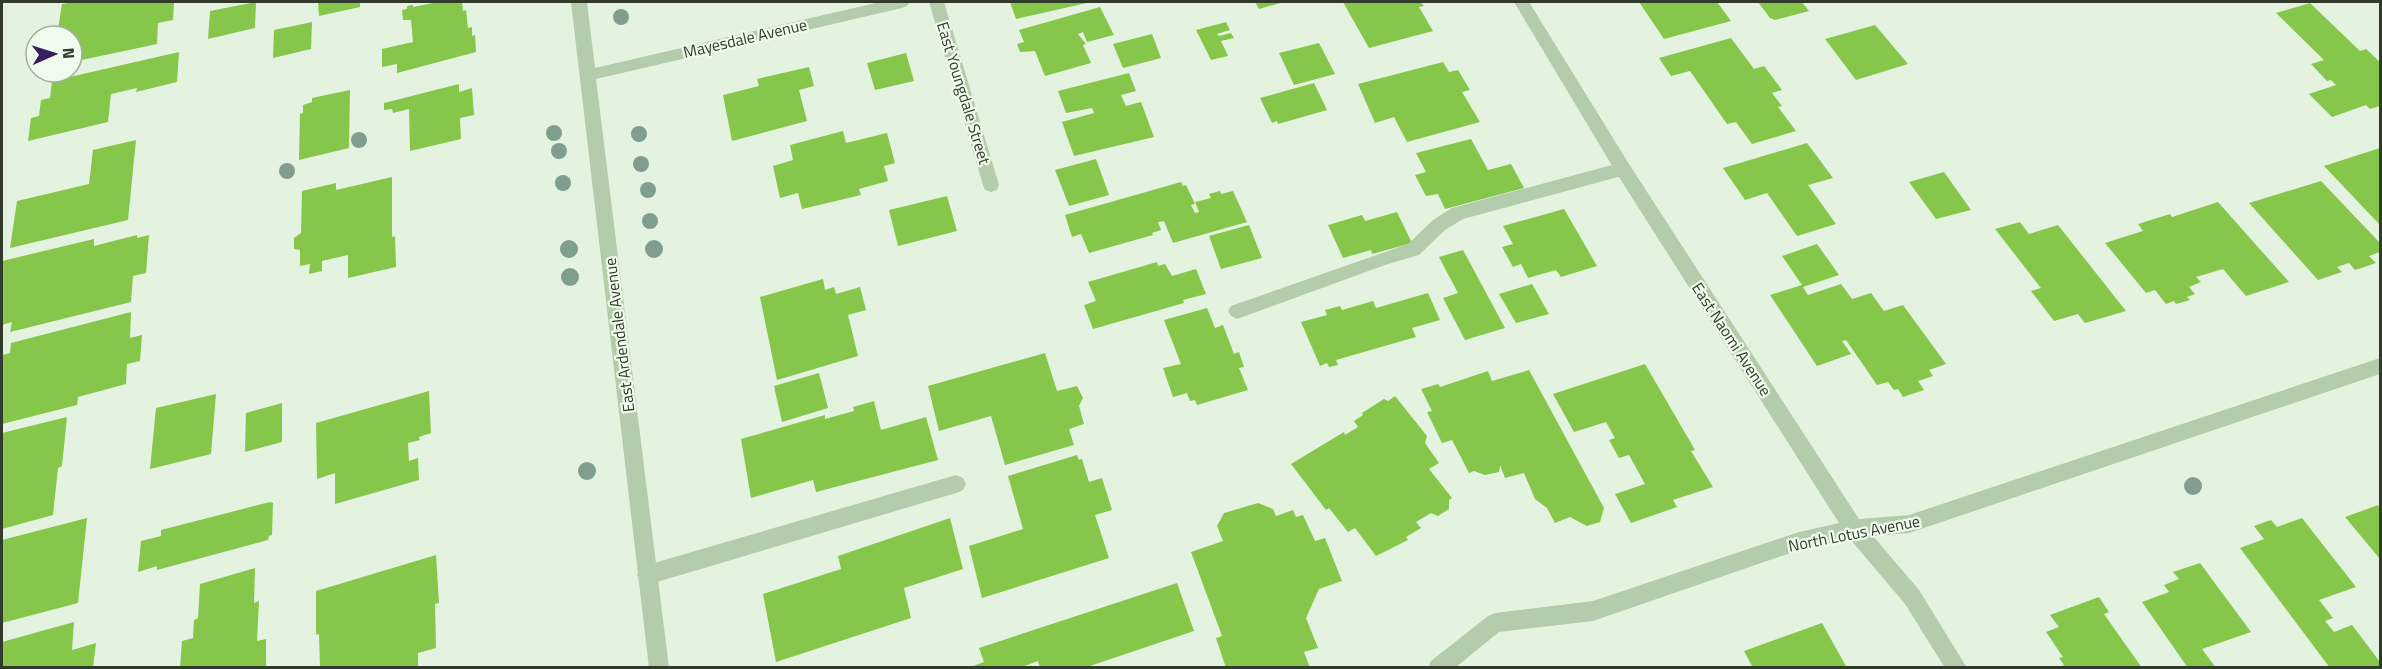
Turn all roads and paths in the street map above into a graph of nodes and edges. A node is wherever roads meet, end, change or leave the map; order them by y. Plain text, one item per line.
1 (579, 2) edge
2 (902, 2) edge
3 (936, 2) edge
4 (1521, 2) edge
5 (589, 75) junction
6 (1623, 169) junction
7 (991, 185) dead end
8 (1237, 311) dead end
9 (2380, 366) edge
10 (956, 484) dead end
11 (1854, 530) junction
12 (647, 575) junction
13 (658, 668) edge
14 (1438, 668) edge
15 (1957, 668) edge

1 - 5 street, East Ardendale Avenue
2 - 5 street, Mayesdale Avenue
3 - 7 street, East Youngdale Street
4 - 6 street, East Naomi Avenue
5 - 12 street, East Ardendale Avenue
6 - 8 street
6 - 11 street, East Naomi Avenue
9 - 11 street, North Lotus Avenue
10 - 12 street
11 - 14 street, North Lotus Avenue
11 - 15 street, East Naomi Avenue
12 - 13 street, East Ardendale Avenue

